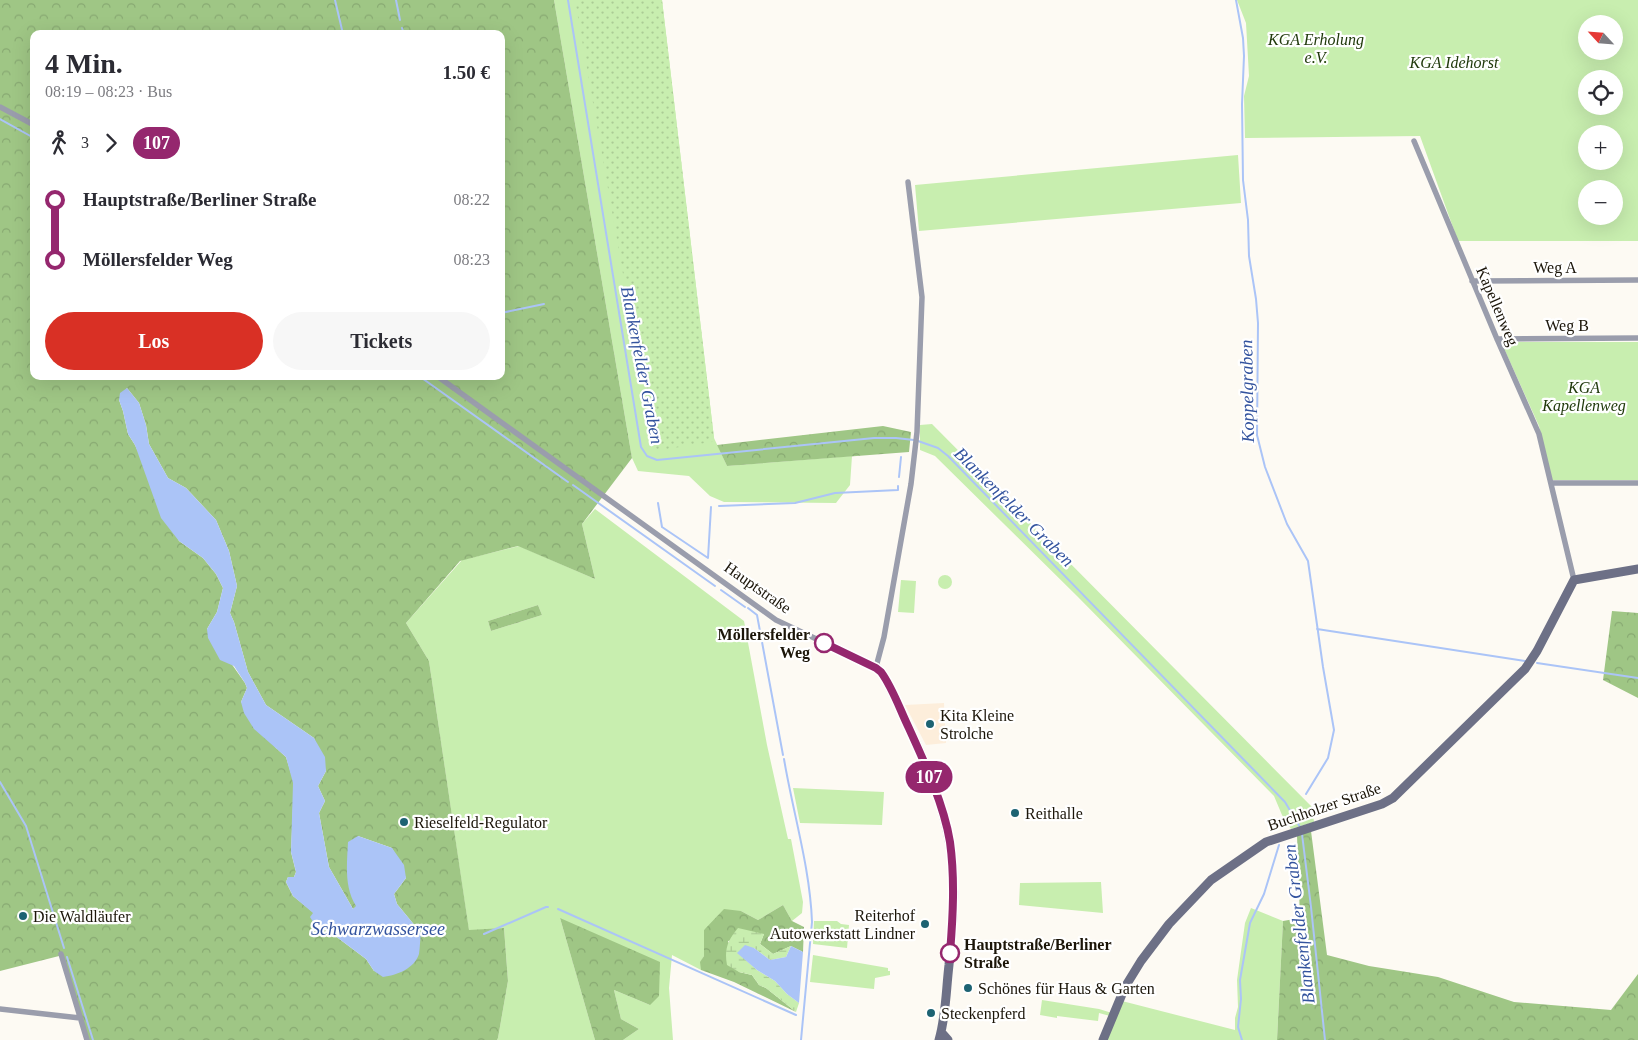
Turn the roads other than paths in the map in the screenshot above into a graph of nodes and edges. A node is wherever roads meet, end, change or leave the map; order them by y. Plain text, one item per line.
1 (0, 107) edge
2 (30, 123) edge
3 (1414, 141) dead end
4 (908, 182) dead end
5 (1638, 280) edge
6 (1472, 281) junction
7 (1497, 338) junction
8 (1638, 338) edge
9 (443, 380) edge
10 (1551, 483) junction
11 (1638, 483) edge
12 (1638, 569) edge
13 (1574, 580) junction
14 (876, 668) junction
15 (61, 954) dead end
16 (0, 1009) edge
17 (80, 1018) junction
18 (940, 1036) edge
19 (87, 1040) edge
20 (948, 1040) edge
21 (1103, 1040) edge

1 - 2 street
3 - 6 street, Kapellenweg
4 - 14 street
5 - 6 street, Weg A
6 - 7 street, Kapellenweg
7 - 8 street, Weg B
7 - 10 street, Kapellenweg
9 - 14 street, Hauptstraße
10 - 11 street
10 - 13 street, Kapellenweg
12 - 13 street
13 - 21 street, Buchholzer Straße
14 - 18 street
15 - 17 street
16 - 17 street
17 - 19 street
18 - 20 street

